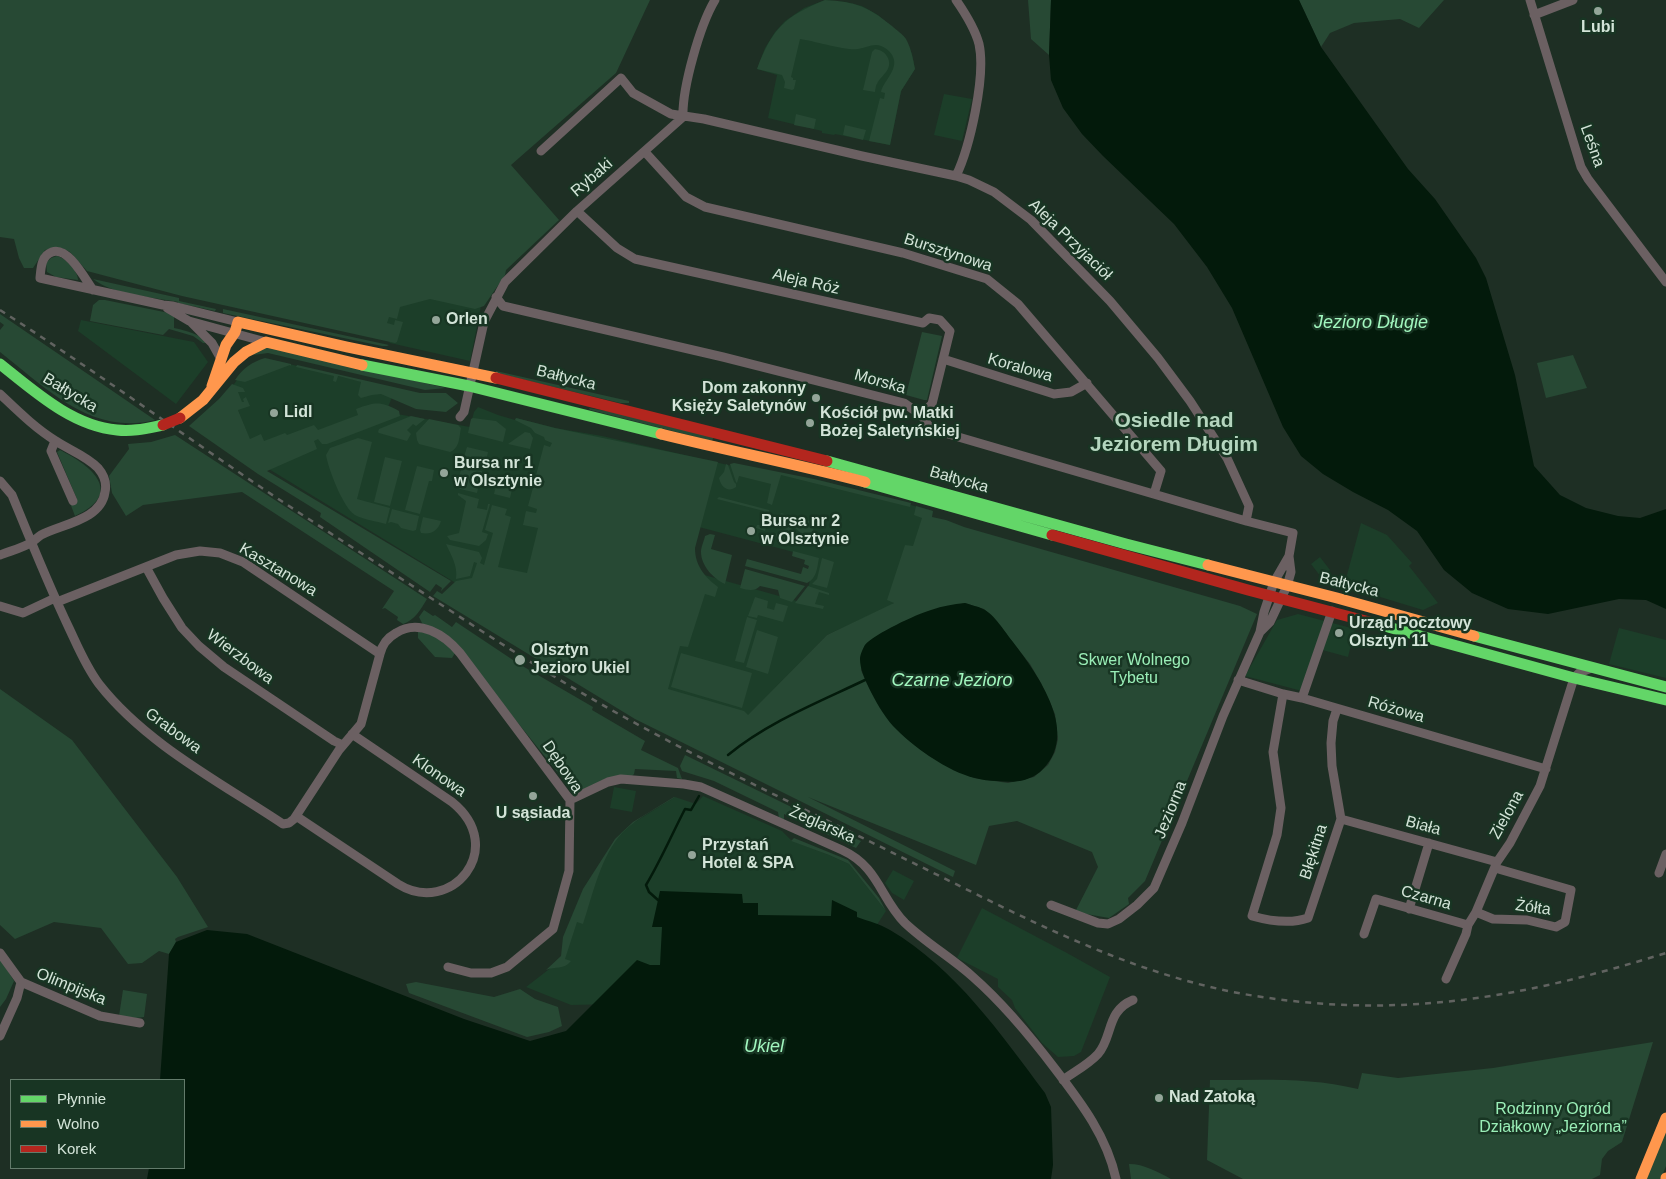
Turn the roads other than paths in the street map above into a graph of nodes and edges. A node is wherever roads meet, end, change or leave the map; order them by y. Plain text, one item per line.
1 (715, 0) edge
2 (956, 0) edge
3 (1530, 0) edge
4 (1573, 0) edge
5 (1534, 14) junction
6 (683, 117) junction
7 (541, 151) dead end
8 (645, 152) junction
9 (956, 176) junction
10 (577, 211) junction
11 (1666, 282) edge
12 (93, 290) junction
13 (496, 297) junction
14 (163, 305) junction
15 (189, 320) junction
16 (236, 327) junction
17 (266, 342) junction
18 (221, 359) junction
19 (944, 359) junction
20 (234, 362) junction
21 (2, 369) edge
22 (473, 372) junction
23 (1087, 383) junction
24 (470, 386) junction
25 (209, 393) junction
26 (0, 394) edge
27 (922, 415) junction
28 (460, 417) dead end
29 (55, 441) junction
30 (0, 482) edge
31 (1154, 494) junction
32 (73, 501) dead end
33 (1246, 521) junction
34 (32, 542) junction
35 (0, 555) edge
36 (1289, 556) junction
37 (146, 567) junction
38 (1274, 582) junction
39 (1287, 586) junction
40 (1269, 595) junction
41 (1282, 598) junction
42 (56, 600) junction
43 (0, 606) edge
44 (1332, 611) junction
45 (1260, 632) junction
46 (380, 654) junction
47 (1592, 668) junction
48 (1574, 678) junction
49 (1238, 680) junction
50 (1666, 687) edge
51 (1283, 694) junction
52 (1302, 698) junction
53 (1666, 700) edge
54 (1337, 709) junction
55 (352, 734) junction
56 (343, 745) junction
57 (1546, 769) junction
58 (570, 800) junction
59 (296, 816) junction
60 (1341, 819) junction
61 (1429, 843) junction
62 (1666, 854) edge
63 (1496, 865) junction
64 (1659, 874) dead end
65 (1051, 906) dead end
66 (1410, 908) junction
67 (1476, 912) junction
68 (1468, 925) junction
69 (1364, 934) dead end
70 (0, 953) edge
71 (448, 967) dead end
72 (1446, 979) dead end
73 (20, 982) junction
74 (1133, 1000) dead end
75 (140, 1024) dead end
76 (0, 1036) edge
77 (1064, 1080) junction
78 (1666, 1118) edge
79 (1116, 1179) edge
80 (1641, 1179) edge

1 - 6 street
2 - 9 street
3 - 5 street, Leśna
4 - 5 street
5 - 11 street, Leśna
6 - 7 street, Aleja Przyjaciół
6 - 8 street, Rybaki
6 - 9 street, Aleja Przyjaciół
8 - 10 street, Rybaki
8 - 23 street, Bursztynowa
9 - 33 street, Aleja Przyjaciół
10 - 13 street, Rybaki
10 - 19 street, Aleja Róż
12 - 12 street, Bałtycka
12 - 14 street, Bałtycka
13 - 22 street, Rybaki
13 - 27 street, Morska
14 - 15 street, Bałtycka
14 - 16 street, Bałtycka
15 - 16 street, Bałtycka
15 - 18 street, Bałtycka
16 - 17 street, Bałtycka
16 - 18 main road, Bałtycka
16 - 20 main road
16 - 22 main road, Bałtycka
17 - 20 main road, Bałtycka
17 - 24 main road, Bałtycka
18 - 25 main road, Bałtycka
19 - 23 street, Koralowa
19 - 27 street, Aleja Róż
20 - 25 main road, Bałtycka
21 - 25 main road, Bałtycka, bridge
22 - 24 street, Rybaki
22 - 38 main road, Bałtycka
23 - 31 street, Bursztynowa
24 - 28 street, Rybaki
24 - 40 main road, Bałtycka
26 - 29 street
27 - 31 street, Morska
29 - 32 street
29 - 34 street
30 - 34 street, Grabowa
31 - 33 street, Morska
33 - 36 street
34 - 35 street
34 - 42 street, Grabowa
36 - 38 street
36 - 39 street
37 - 42 street, Kasztanowa
37 - 46 street, Kasztanowa
37 - 56 street, Wierzbowa
38 - 39 main road, Bałtycka
38 - 40 street
39 - 41 street, Jeziorna
39 - 47 main road, Bałtycka
40 - 41 main road, Bałtycka
40 - 45 street, Jeziorna
41 - 44 main road, Bałtycka
41 - 45 street, Jeziorna
42 - 43 street, Kasztanowa
42 - 59 street, Grabowa
44 - 48 main road, Bałtycka
44 - 52 street
45 - 49 street, Jeziorna
46 - 55 street
46 - 58 street, Dębowa
47 - 48 street
47 - 50 main road, Bałtycka
48 - 53 main road, Bałtycka
48 - 57 street, Zielona
49 - 51 street, Różowa
49 - 65 street, Jeziorna
51 - 52 street, Różowa
51 - 60 street, Błękitna
52 - 54 street, Różowa
54 - 57 street, Różowa
54 - 60 street, Błękitna
55 - 56 street
55 - 59 street, Klonowa
56 - 59 street
57 - 63 street, Zielona
58 - 71 street, Dębowa
58 - 77 street, Żeglarska
60 - 61 street, Biała
61 - 63 street, Biała
61 - 66 street
62 - 64 street
63 - 67 street, Zielona
63 - 67 street, Żółta
66 - 68 street, Czarna
66 - 69 street, Czarna
67 - 68 street, Zielona
68 - 72 street, Zielona
70 - 73 street, Olimpijska
73 - 75 street, Olimpijska
73 - 76 street, Olimpijska
74 - 77 street
77 - 79 street, Żeglarska
78 - 80 main road

